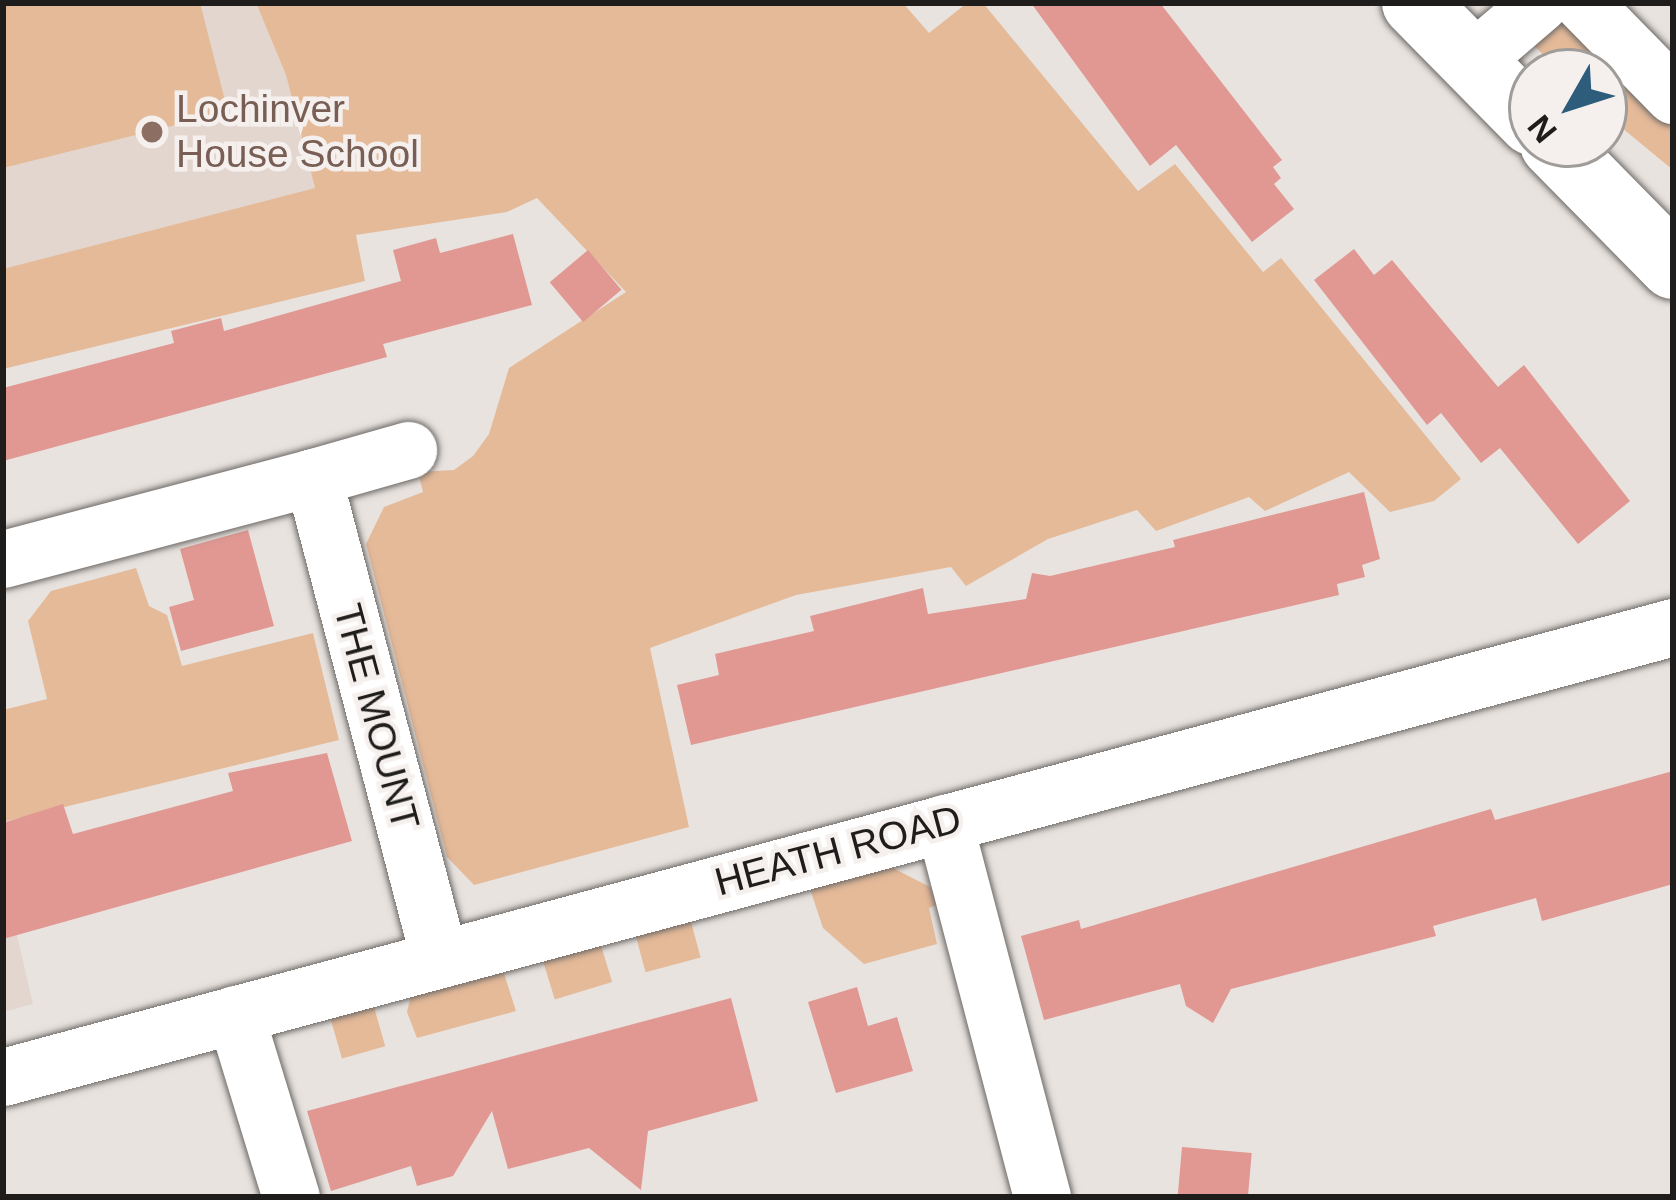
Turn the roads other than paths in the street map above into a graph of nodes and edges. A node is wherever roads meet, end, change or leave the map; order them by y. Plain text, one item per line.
1 (1414, 3) edge
2 (1540, 3) edge
3 (1583, 3) edge
4 (1472, 61) junction
5 (1673, 95) edge
6 (1508, 98) edge
7 (1581, 168) edge
8 (1664, 239) edge
9 (408, 450) dead end
10 (313, 477) junction
11 (3, 559) edge
12 (1673, 627) edge
13 (944, 823) junction
14 (439, 956) junction
15 (236, 1014) junction
16 (3, 1077) edge
17 (291, 1197) edge
18 (1042, 1197) edge

1 - 4 street
2 - 4 street
3 - 5 street
4 - 6 street
7 - 8 street
9 - 10 street
10 - 11 street
10 - 14 street, THE MOUNT
12 - 13 street, HEATH ROAD
13 - 14 street, HEATH ROAD
13 - 18 street
14 - 15 street, HEATH ROAD
15 - 16 street, HEATH ROAD
15 - 17 street

